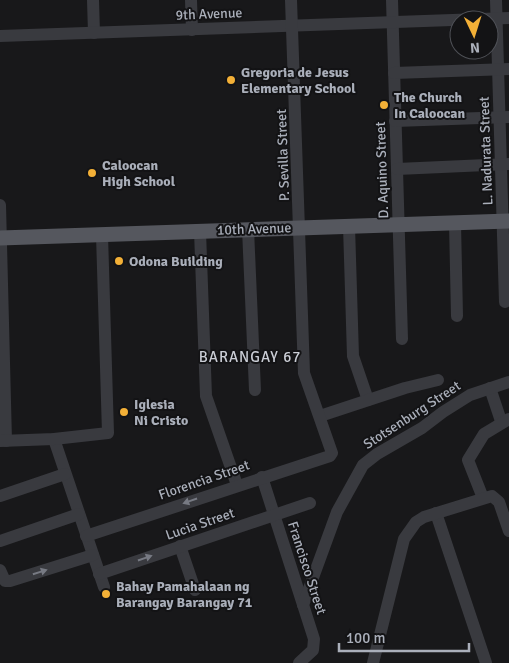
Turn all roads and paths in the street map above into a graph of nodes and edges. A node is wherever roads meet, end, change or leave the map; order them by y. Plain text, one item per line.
1 (93, 0) edge
2 (191, 0) edge
3 (291, 0) edge
4 (392, 0) edge
5 (496, 0) edge
6 (503, 18) edge
7 (393, 22) junction
8 (292, 26) junction
9 (192, 30) junction
10 (94, 33) junction
11 (0, 36) edge
12 (504, 69) edge
13 (394, 73) junction
14 (504, 117) edge
15 (396, 121) junction
16 (505, 164) edge
17 (397, 169) junction
18 (0, 205) edge
19 (507, 221) edge
20 (456, 223) junction
21 (398, 224) junction
22 (349, 226) junction
23 (301, 228) junction
24 (248, 229) junction
25 (200, 231) junction
26 (102, 235) junction
27 (1, 238) edge
28 (505, 302) dead end
29 (458, 316) dead end
30 (402, 339) dead end
31 (438, 380) dead end
32 (509, 382) edge
33 (490, 388) junction
34 (255, 390) dead end
35 (368, 400) junction
36 (320, 416) junction
37 (505, 420) edge
38 (54, 439) junction
39 (3, 441) edge
40 (332, 453) joint
41 (65, 474) junction
42 (262, 477) junction
43 (237, 485) junction
44 (0, 496) edge
45 (482, 498) junction
46 (310, 503) dead end
47 (436, 513) junction
48 (79, 514) junction
49 (274, 515) junction
50 (509, 531) edge
51 (86, 536) junction
52 (0, 541) edge
53 (180, 546) junction
54 (93, 555) junction
55 (0, 570) edge
56 (99, 574) junction
57 (104, 587) dead end
58 (195, 590) dead end
59 (303, 605) junction
60 (299, 663) edge
61 (373, 663) edge
62 (486, 663) edge

1 - 10 street
2 - 9 street
3 - 8 street, P. Sevilla Street
4 - 7 street, D. Aquino Street
5 - 6 street, L. Nadurata Street
6 - 7 street, 9th Avenue
6 - 12 street, L. Nadurata Street
7 - 8 street, 9th Avenue
7 - 13 street, D. Aquino Street
8 - 9 street, 9th Avenue
8 - 23 street, P. Sevilla Street
9 - 10 street, 9th Avenue
10 - 11 street, 9th Avenue
12 - 13 street
12 - 14 street, L. Nadurata Street
13 - 15 street, D. Aquino Street
14 - 15 street
14 - 16 street, L. Nadurata Street
15 - 17 street, D. Aquino Street
16 - 17 street
16 - 19 street, L. Nadurata Street
17 - 21 street, D. Aquino Street
18 - 27 street
19 - 20 main road, 10th Avenue
19 - 28 street, L. Nadurata Street
20 - 21 main road, 10th Avenue
20 - 29 street
21 - 22 main road, 10th Avenue
21 - 30 street, D. Aquino Street
22 - 23 main road, 10th Avenue
22 - 35 street
23 - 24 main road, 10th Avenue
23 - 36 street, P. Sevilla Street
24 - 25 main road, 10th Avenue
24 - 34 street
25 - 26 main road, 10th Avenue
25 - 43 street
26 - 27 main road, 10th Avenue
26 - 38 street
27 - 39 street
31 - 35 street
32 - 33 street, Stotsenburg Street
33 - 37 street
33 - 59 street, Stotsenburg Street
35 - 36 street
36 - 40 street, P. Sevilla Street
37 - 45 street
38 - 39 street
38 - 41 street
40 - 42 street, Florencia Street
41 - 44 street
41 - 48 street
42 - 43 street, Florencia Street
42 - 49 street, Francisco Street
43 -> 51 street, Florencia Street
45 - 47 street
45 - 50 street
46 - 49 street, Lucia Street
47 - 61 street
47 - 62 street
48 - 51 street
48 - 52 street
49 - 53 street, Lucia Street
49 - 59 street, Francisco Street
51 - 54 street
56 -> 53 street, Lucia Street
53 - 58 street
55 -> 54 street
54 - 56 street
56 - 57 street
59 - 60 street, Francisco Street

